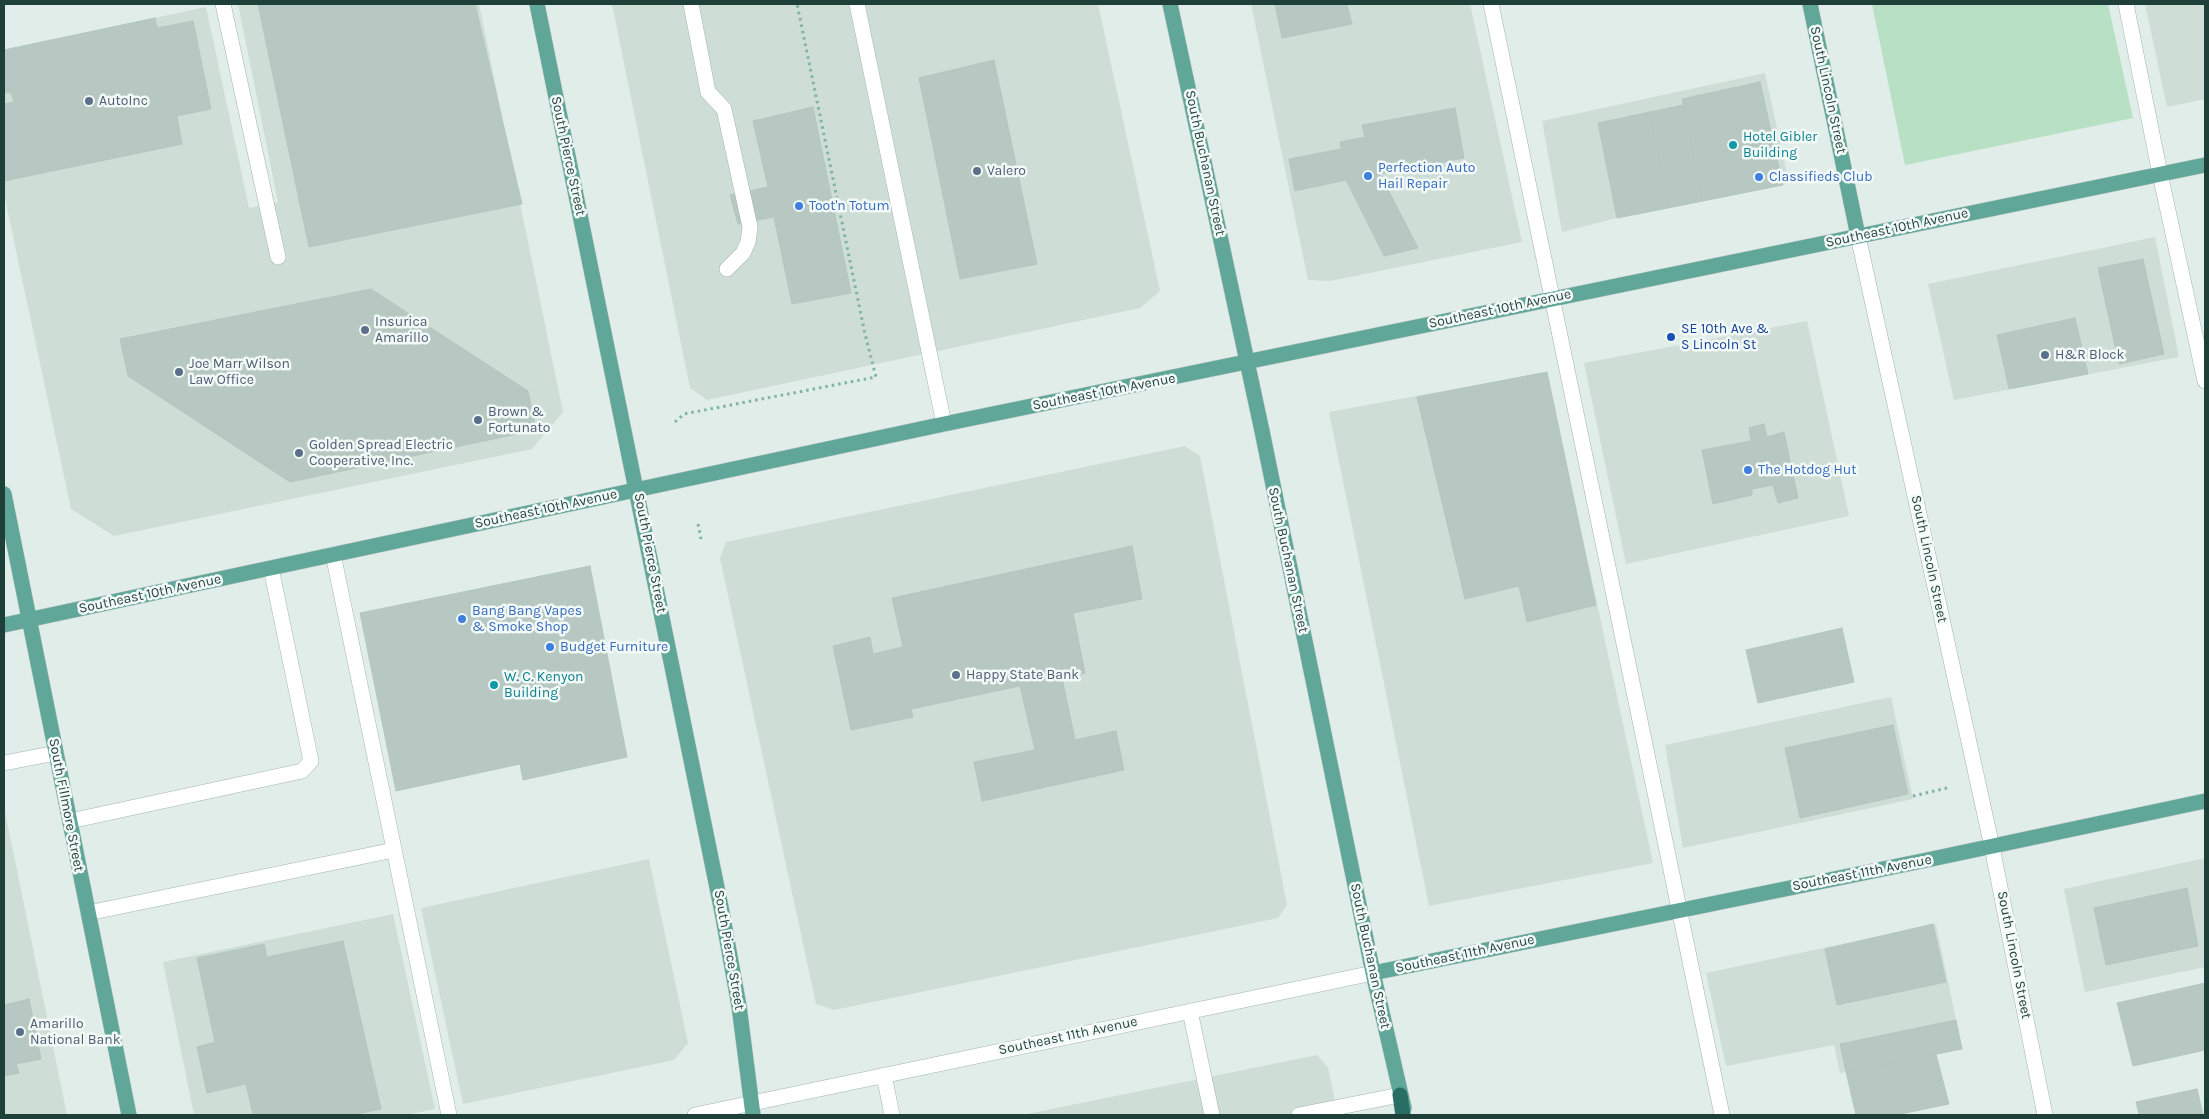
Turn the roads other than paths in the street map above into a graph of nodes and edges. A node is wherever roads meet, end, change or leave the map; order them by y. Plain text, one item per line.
1 (223, 4) edge
2 (537, 4) edge
3 (691, 4) edge
4 (857, 4) edge
5 (1170, 4) edge
6 (1491, 4) edge
7 (1810, 4) edge
8 (2126, 4) edge
9 (2205, 165) edge
10 (2160, 174) junction
11 (1858, 236) junction
12 (278, 257) dead end
13 (727, 269) dead end
14 (1552, 299) junction
15 (1247, 362) junction
16 (2205, 381) edge
17 (944, 424) junction
18 (637, 489) junction
19 (4, 494) edge
20 (333, 554) junction
21 (271, 568) junction
22 (30, 620) junction
23 (4, 625) edge
24 (56, 753) junction
25 (4, 764) edge
26 (2205, 801) edge
27 (70, 821) junction
28 (1992, 847) junction
29 (394, 850) junction
30 (1679, 911) junction
31 (88, 913) junction
32 (1373, 973) junction
33 (1190, 1011) junction
34 (884, 1075) junction
35 (1400, 1095) junction
36 (753, 1109) edge
37 (129, 1115) edge
38 (449, 1115) edge
39 (695, 1115) edge
40 (892, 1115) edge
41 (1212, 1115) edge
42 (1299, 1115) edge
43 (1404, 1115) edge
44 (1722, 1115) edge
45 (2045, 1115) edge

1 - 12 street
2 - 18 main road, South Pierce Street
3 - 13 street
4 - 17 street
5 - 15 main road, South Buchanan Street
6 - 14 street
7 - 11 main road, South Lincoln Street
8 - 10 street
9 - 10 main road, Southeast 10th Avenue
10 - 11 main road, Southeast 10th Avenue
10 - 16 street
11 - 14 main road, Southeast 10th Avenue
11 - 28 street, South Lincoln Street
14 - 15 main road, Southeast 10th Avenue
14 - 30 street
15 - 17 main road, Southeast 10th Avenue
15 - 32 main road, South Buchanan Street
17 - 18 main road, Southeast 10th Avenue
18 - 20 main road, Southeast 10th Avenue
18 - 36 main road, South Pierce Street
19 - 22 main road, South Fillmore Street
20 - 21 main road, Southeast 10th Avenue
20 - 29 street
21 - 22 main road, Southeast 10th Avenue
21 - 27 street
22 - 23 main road, Southeast 10th Avenue
22 - 24 main road, South Fillmore Street
24 - 25 street
24 - 27 main road, South Fillmore Street
26 - 28 main road, Southeast 11th Avenue
27 - 31 main road, South Fillmore Street
28 - 30 main road, Southeast 11th Avenue
28 - 45 street, South Lincoln Street
29 - 31 street
29 - 38 street
30 - 32 main road, Southeast 11th Avenue
30 - 44 street
31 - 37 main road, South Fillmore Street
32 - 33 street, Southeast 11th Avenue
32 - 35 main road, South Buchanan Street
33 - 34 street, Southeast 11th Avenue
33 - 41 street
34 - 36 street, Southeast 11th Avenue
34 - 40 street
35 - 42 street
35 - 43 highway
36 - 39 street, Southeast 11th Avenue

